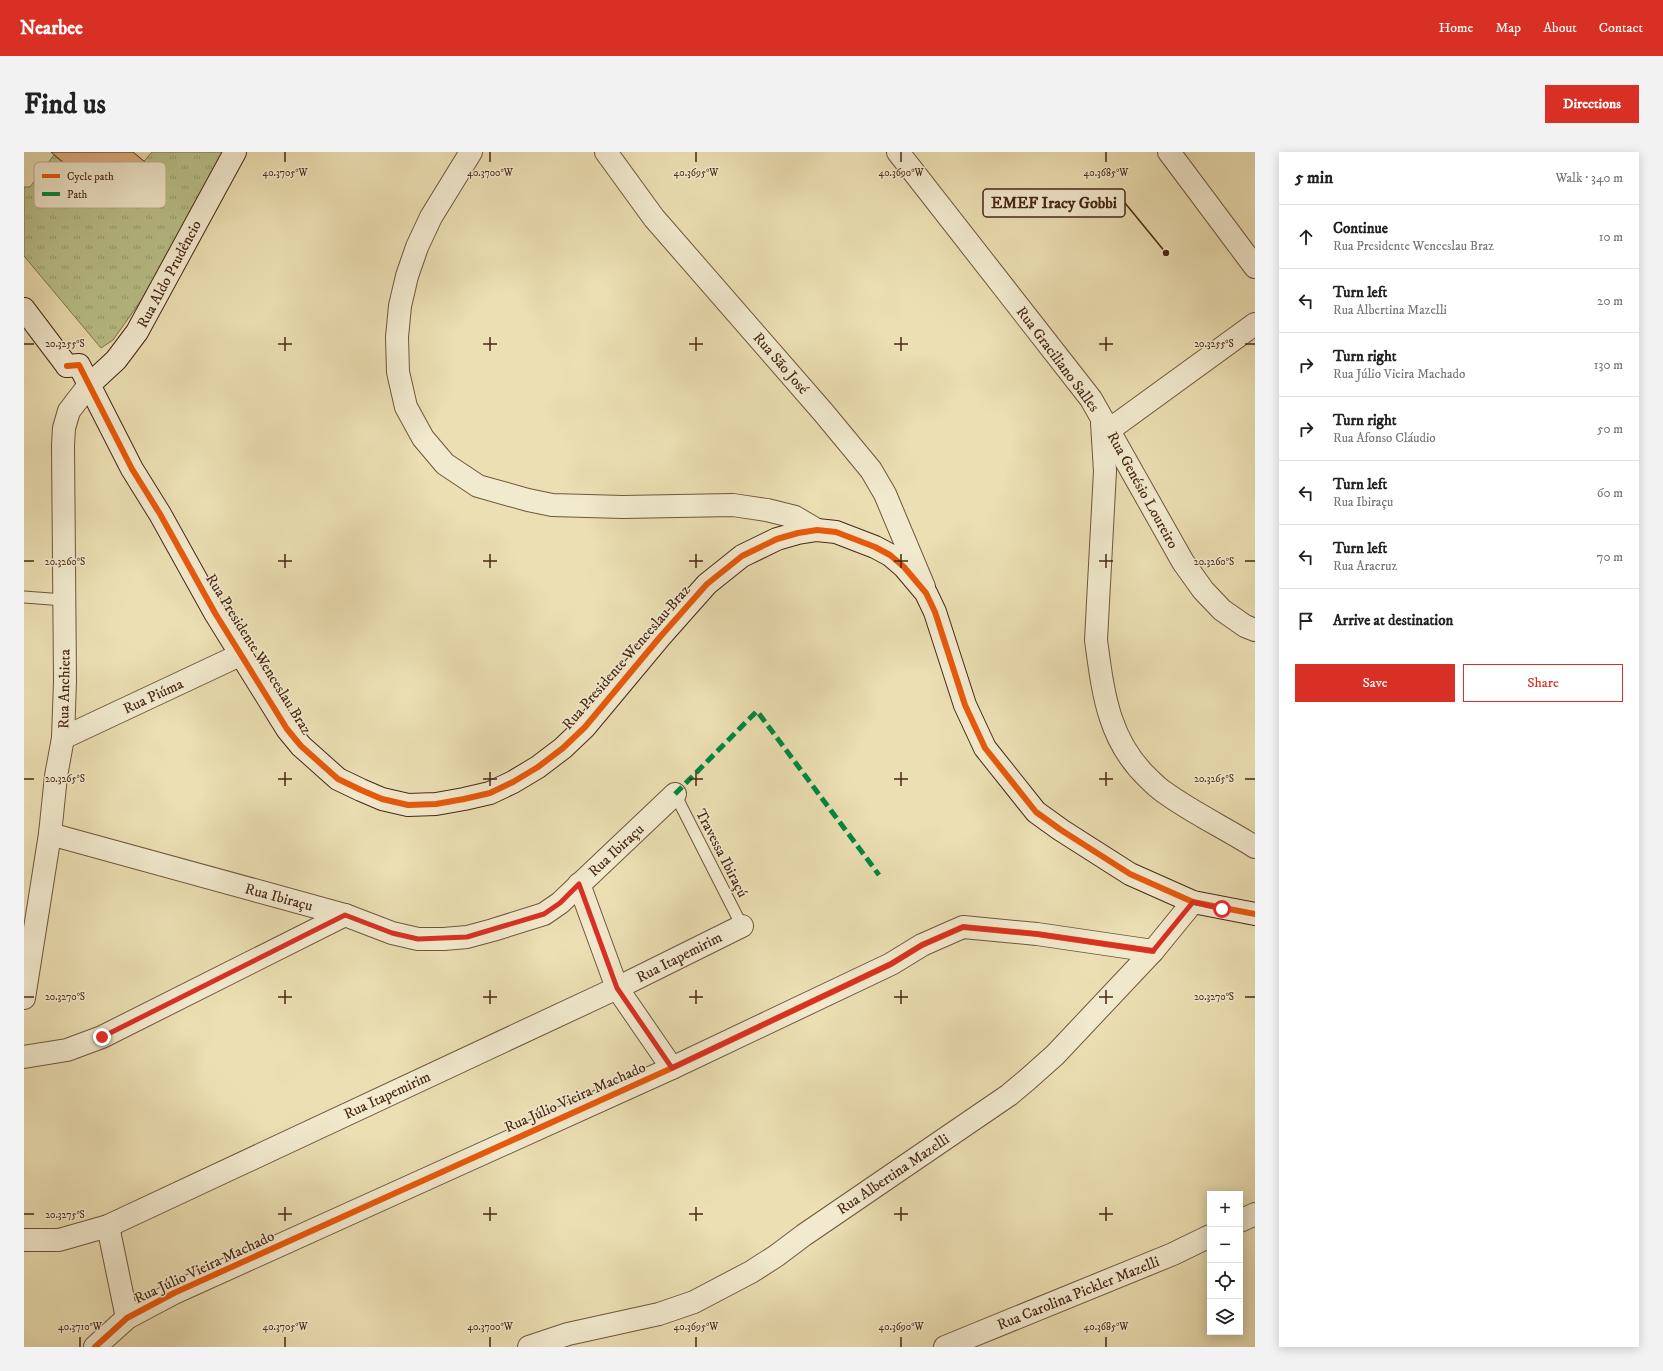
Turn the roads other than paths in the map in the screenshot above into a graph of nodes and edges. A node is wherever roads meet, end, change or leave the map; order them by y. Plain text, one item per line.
1 (235, 152) edge
2 (471, 152) edge
3 (606, 152) edge
4 (898, 152) edge
5 (1169, 152) edge
6 (1255, 267) edge
7 (24, 309) edge
8 (1255, 324) edge
9 (24, 325) edge
10 (67, 366) junction
11 (89, 386) junction
12 (1105, 422) junction
13 (817, 530) junction
14 (926, 593) junction
15 (24, 597) edge
16 (64, 600) junction
17 (1255, 630) edge
18 (242, 654) junction
19 (63, 738) junction
20 (675, 794) joint
21 (50, 834) junction
22 (1255, 847) edge
23 (579, 884) junction
24 (1193, 902) junction
25 (1255, 914) edge
26 (345, 915) junction
27 (742, 926) joint
28 (1153, 951) junction
29 (617, 988) junction
30 (24, 998) edge
31 (24, 1057) edge
32 (672, 1068) junction
33 (1255, 1214) edge
34 (1243, 1220) edge
35 (108, 1226) junction
36 (1207, 1237) edge
37 (24, 1240) edge
38 (127, 1318) junction
39 (95, 1347) edge
40 (529, 1347) edge
41 (945, 1347) edge

1 - 11 street, Rua Aldo Prudêncio
2 - 13 street
3 - 14 street, Rua São José
4 - 12 street, Rua Graciliano Salles
5 - 6 street
7 - 10 street, Rua Presidente Wenceslau Braz
8 - 12 street
9 - 10 street, Rua Presidente Wenceslau Braz
10 - 11 street, Rua Presidente Wenceslau Braz
11 - 16 street, Rua Anchieta
11 - 18 street, Rua Presidente Wenceslau Braz
12 - 17 street, Rua Genésio Loureiro
12 - 22 street, Rua Graciliano Salles
13 - 14 street, Rua Presidente Wenceslau Braz
13 - 18 street, Rua Presidente Wenceslau Braz
14 - 24 street, Rua Presidente Wenceslau Braz
15 - 16 lane
16 - 19 street, Rua Anchieta
18 - 19 street, Rua Piúma
19 - 21 street, Rua Anchieta
20 - 23 street, Rua Ibiraçu
20 - 27 lane, Travessa Ibiraçú
21 - 26 street, Rua Ibiraçu
21 - 30 street, Rua Anchieta
23 - 26 street, Rua Ibiraçu
23 - 29 street
24 - 25 street, Rua Presidente Wenceslau Braz
24 - 28 street, Rua Albertina Mazelli
26 - 31 street
27 - 29 street, Rua Itapemirim
28 - 32 street, Rua Júlio Vieira Machado
28 - 40 street, Rua Albertina Mazelli
29 - 32 street
29 - 35 street, Rua Itapemirim
32 - 38 street, Rua Júlio Vieira Machado
33 - 34 street
35 - 37 street, Rua Itapemirim
35 - 38 street
36 - 41 street, Rua Carolina Pickler Mazelli
38 - 39 street, Rua Júlio Vieira Machado

